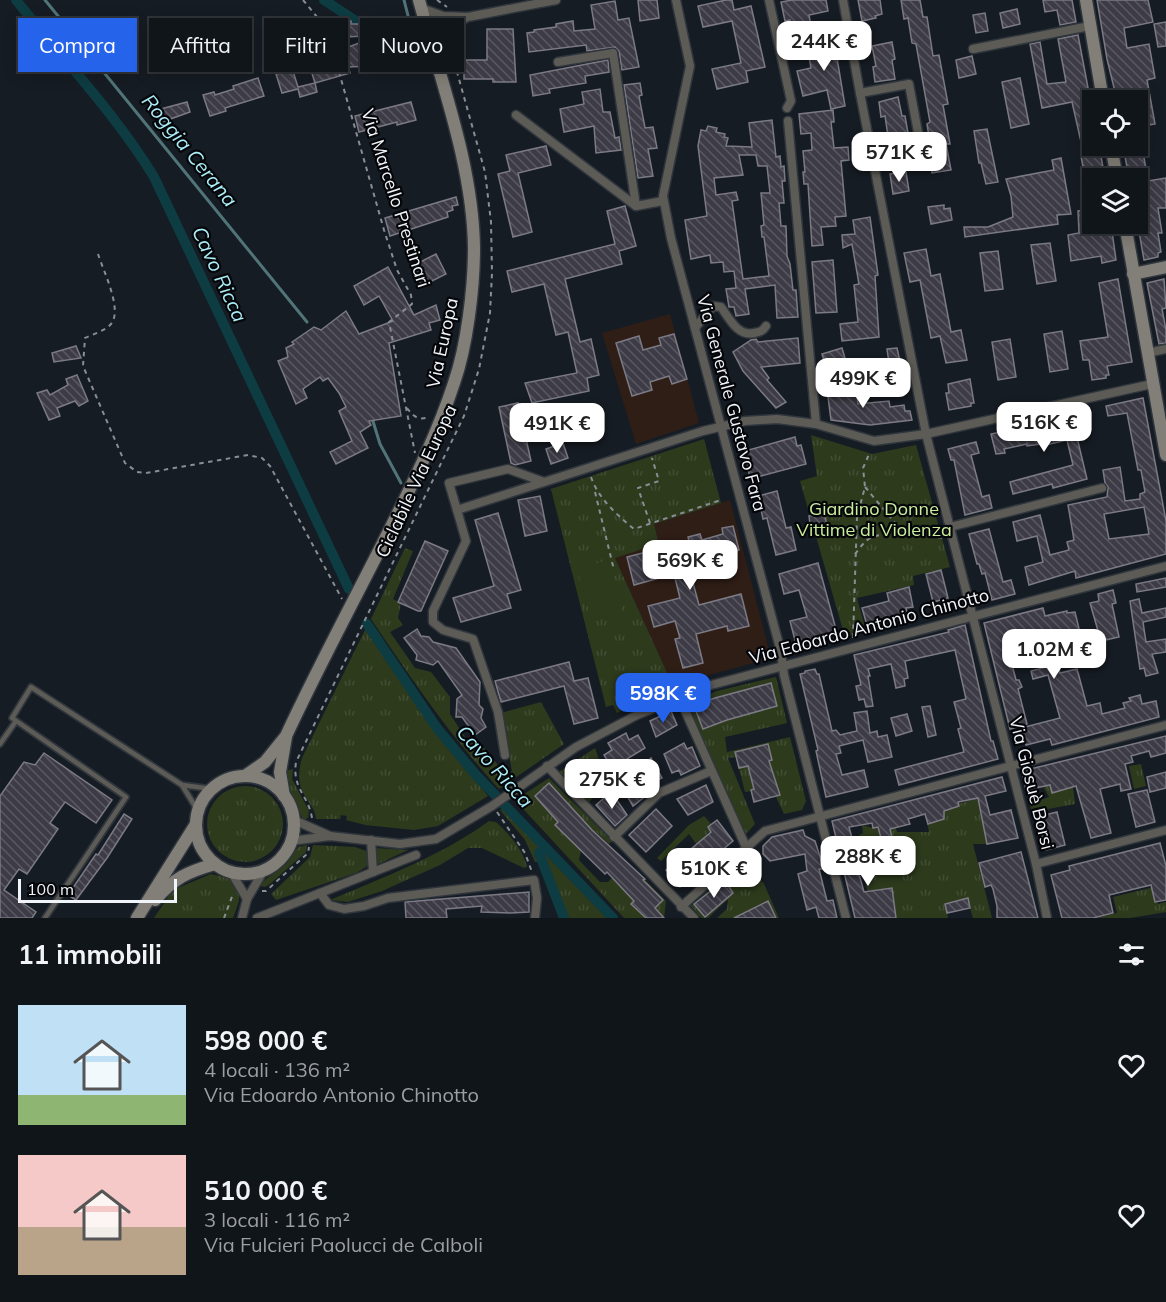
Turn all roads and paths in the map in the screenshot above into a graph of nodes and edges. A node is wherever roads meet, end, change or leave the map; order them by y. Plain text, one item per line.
1 (303, 0) edge
2 (437, 0) edge
3 (556, 0) edge
4 (675, 0) edge
5 (769, 0) edge
6 (843, 0) edge
7 (1086, 0) edge
8 (420, 4) edge
9 (447, 18) edge
10 (453, 18) edge
11 (464, 18) edge
12 (1090, 26) junction
13 (973, 49) dead end
14 (558, 62) dead end
15 (438, 72) edge
16 (457, 72) edge
17 (1101, 90) edge
18 (860, 93) junction
19 (787, 108) dead end
20 (516, 115) dead end
21 (788, 122) dead end
22 (920, 143) dead end
23 (663, 201) junction
24 (636, 206) junction
25 (1127, 234) edge
26 (98, 254) dead end
27 (1166, 267) edge
28 (1133, 274) junction
29 (766, 326) dead end
30 (695, 328) junction
31 (1166, 349) edge
32 (1147, 353) junction
33 (1152, 384) junction
34 (405, 405) junction
35 (444, 408) junction
36 (816, 424) junction
37 (721, 425) junction
38 (926, 434) junction
39 (870, 452) dead end
40 (651, 455) dead end
41 (1166, 455) edge
42 (419, 471) junction
43 (590, 475) dead end
44 (544, 482) junction
45 (865, 487) junction
46 (1102, 488) dead end
47 (595, 489) junction
48 (721, 500) dead end
49 (457, 510) junction
50 (650, 524) junction
51 (950, 527) junction
52 (912, 535) junction
53 (943, 538) dead end
54 (855, 554) junction
55 (1166, 567) edge
56 (614, 570) dead end
57 (349, 612) junction
58 (973, 616) junction
59 (853, 638) dead end
60 (783, 666) junction
61 (679, 697) junction
62 (16, 721) junction
63 (1166, 725) edge
64 (286, 736) junction
65 (0, 744) edge
66 (505, 755) dead end
67 (547, 766) junction
68 (1010, 767) junction
69 (711, 771) junction
70 (245, 776) junction
71 (182, 784) junction
72 (212, 789) junction
73 (284, 795) junction
74 (492, 806) junction
75 (198, 811) junction
76 (820, 817) junction
77 (294, 820) junction
78 (313, 822) dead end
79 (196, 824) junction
80 (1166, 830) edge
81 (330, 836) junction
82 (614, 837) junction
83 (371, 840) junction
84 (291, 841) junction
85 (310, 844) dead end
86 (746, 847) junction
87 (416, 855) dead end
88 (215, 864) junction
89 (1036, 864) junction
90 (264, 870) junction
91 (231, 872) junction
92 (373, 872) junction
93 (534, 880) junction
94 (235, 889) dead end
95 (258, 890) dead end
96 (320, 893) junction
97 (247, 899) junction
98 (681, 907) junction
99 (45, 918) edge
100 (137, 918) edge
101 (142, 918) edge
102 (224, 918) edge
103 (242, 918) edge
104 (257, 918) edge
105 (535, 918) edge
106 (694, 918) edge
107 (846, 918) edge
108 (1047, 918) edge

1 - 34 path, Via Marcello Prestinari
2 - 10 path
3 - 11 street
4 - 23 street, Via Generale Gustavo Fara
5 - 19 street
6 - 18 street, Via Giosuè Borsi
7 - 12 main road
8 - 9 street
12 - 13 street
12 - 17 main road
14 - 24 street
15 - 35 main road, Via Europa
16 - 78 path, Ciclabile Via Europa
18 - 22 street
18 - 38 street, Via Giosuè Borsi
20 - 24 street
21 - 36 street
23 - 24 street
23 - 30 street, Via Generale Gustavo Fara
25 - 28 main road
26 - 57 path
27 - 28 main road
28 - 32 main road
29 - 30 street
30 - 37 street, Via Generale Gustavo Fara
31 - 32 street
32 - 33 main road
33 - 38 street
33 - 41 main road
34 - 35 path
34 - 42 path, Via Marcello Prestinari
35 - 42 main road, Via Europa
36 - 37 street
36 - 38 street
37 - 44 street
37 - 60 street, Via Generale Gustavo Fara
38 - 51 street, Via Giosuè Borsi
39 - 45 path
40 - 50 path
42 - 57 main road, Via Europa
43 - 47 path
44 - 49 street
44 - 49 street
45 - 52 path
45 - 54 path
46 - 51 street
47 - 50 path
47 - 56 path
48 - 50 path
49 - 66 street
51 - 58 street, Via Giosuè Borsi
52 - 53 path
52 - 54 path
54 - 59 path
55 - 58 street, Via Edoardo Antonio Chinotto
57 - 64 main road, Via Europa
58 - 60 street, Via Edoardo Antonio Chinotto
58 - 68 street, Via Giosuè Borsi
60 - 61 street, Via Edoardo Antonio Chinotto
60 - 76 street, Via Generale Gustavo Fara
61 - 67 street, Via Edoardo Antonio Chinotto
61 - 69 street
62 - 65 lane
62 - 71 lane
62 - 99 lane
63 - 68 street
64 - 70 main road, Via Europa
64 - 73 main road, Via Europa
67 - 74 street, Via Edoardo Antonio Chinotto
67 - 82 street
68 - 76 street
68 - 89 street, Via Giosuè Borsi
69 - 82 street
69 - 86 street
70 - 72 main road
70 - 73 main road
71 - 72 lane
71 - 75 lane
72 - 75 main road
73 - 77 main road
74 - 83 street, Via Edoardo Antonio Chinotto
74 - 93 path
75 - 79 main road
76 - 86 street
76 - 107 street, Via Generale Gustavo Fara
77 - 81 street, Via Edoardo Antonio Chinotto
77 - 84 main road
79 - 88 main road
79 - 100 main road
80 - 89 street
81 - 83 street, Via Edoardo Antonio Chinotto
81 - 84 street, Via Edoardo Antonio Chinotto
82 - 98 street
83 - 92 street
84 - 90 main road
85 - 95 path
86 - 98 street
87 - 92 street
88 - 91 main road
88 - 101 main road
89 - 108 street, Via Giosuè Borsi
90 - 91 main road
90 - 97 street
91 - 97 street
92 - 96 street
93 - 96 street
93 - 105 street
94 - 102 path
96 - 104 street
97 - 103 street
98 - 106 street

